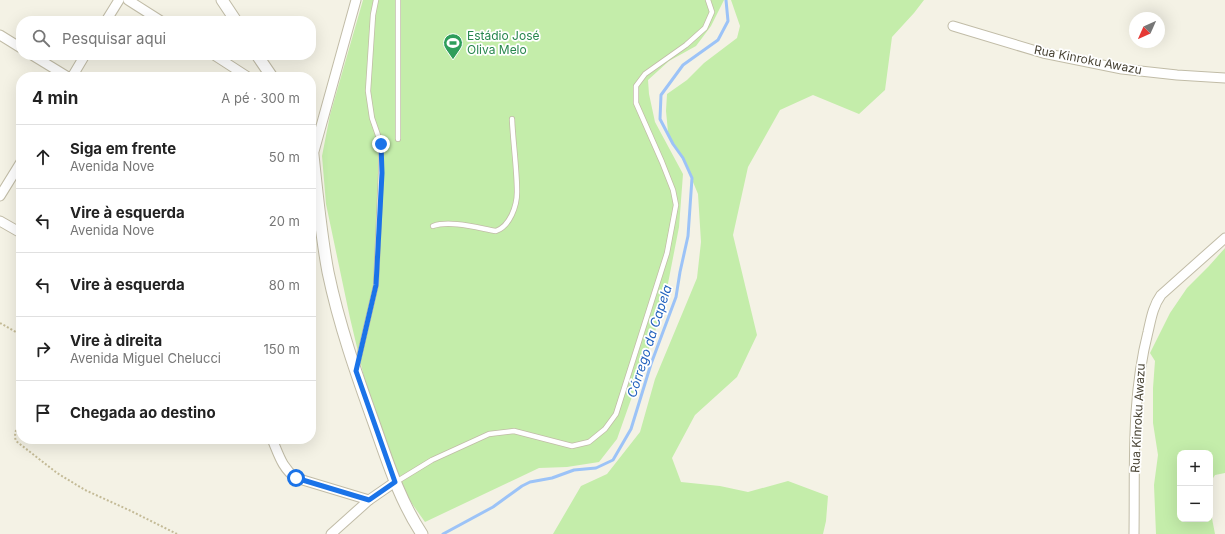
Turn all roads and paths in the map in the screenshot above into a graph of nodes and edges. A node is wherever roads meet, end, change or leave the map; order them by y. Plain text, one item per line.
1 (119, 0) edge
2 (128, 0) edge
3 (222, 0) edge
4 (356, 0) edge
5 (376, 0) edge
6 (398, 0) edge
7 (708, 0) edge
8 (109, 16) edge
9 (153, 16) edge
10 (233, 16) edge
11 (953, 26) dead end
12 (0, 35) edge
13 (16, 45) edge
14 (40, 60) edge
15 (82, 60) edge
16 (222, 60) edge
17 (261, 60) edge
18 (60, 72) edge
19 (75, 72) edge
20 (240, 72) edge
21 (269, 72) edge
22 (1225, 78) edge
23 (512, 119) dead end
24 (316, 138) edge
25 (398, 139) dead end
26 (16, 170) edge
27 (316, 182) edge
28 (0, 196) edge
29 (0, 221) edge
30 (433, 226) dead end
31 (16, 229) edge
32 (1225, 238) edge
33 (0, 323) edge
34 (16, 333) edge
35 (356, 371) junction
36 (16, 430) edge
37 (16, 441) edge
38 (20, 444) edge
39 (274, 444) edge
40 (395, 482) junction
41 (369, 500) junction
42 (177, 534) edge
43 (331, 534) edge
44 (422, 534) edge
45 (1134, 534) edge

1 - 8 street
2 - 9 street
3 - 10 street
4 - 24 street
5 - 35 lane
6 - 25 lane
7 - 40 lane
11 - 22 street, Rua Kinroku Awazu
12 - 13 street
14 - 18 street
15 - 19 street
16 - 20 street
17 - 21 street
23 - 30 lane
26 - 28 street
27 - 35 street
29 - 31 street
32 - 45 street, Rua Kinroku Awazu
33 - 34 path
35 - 40 street
36 - 37 path
38 - 42 path
39 - 41 street
40 - 41 street
40 - 44 street
41 - 43 street

